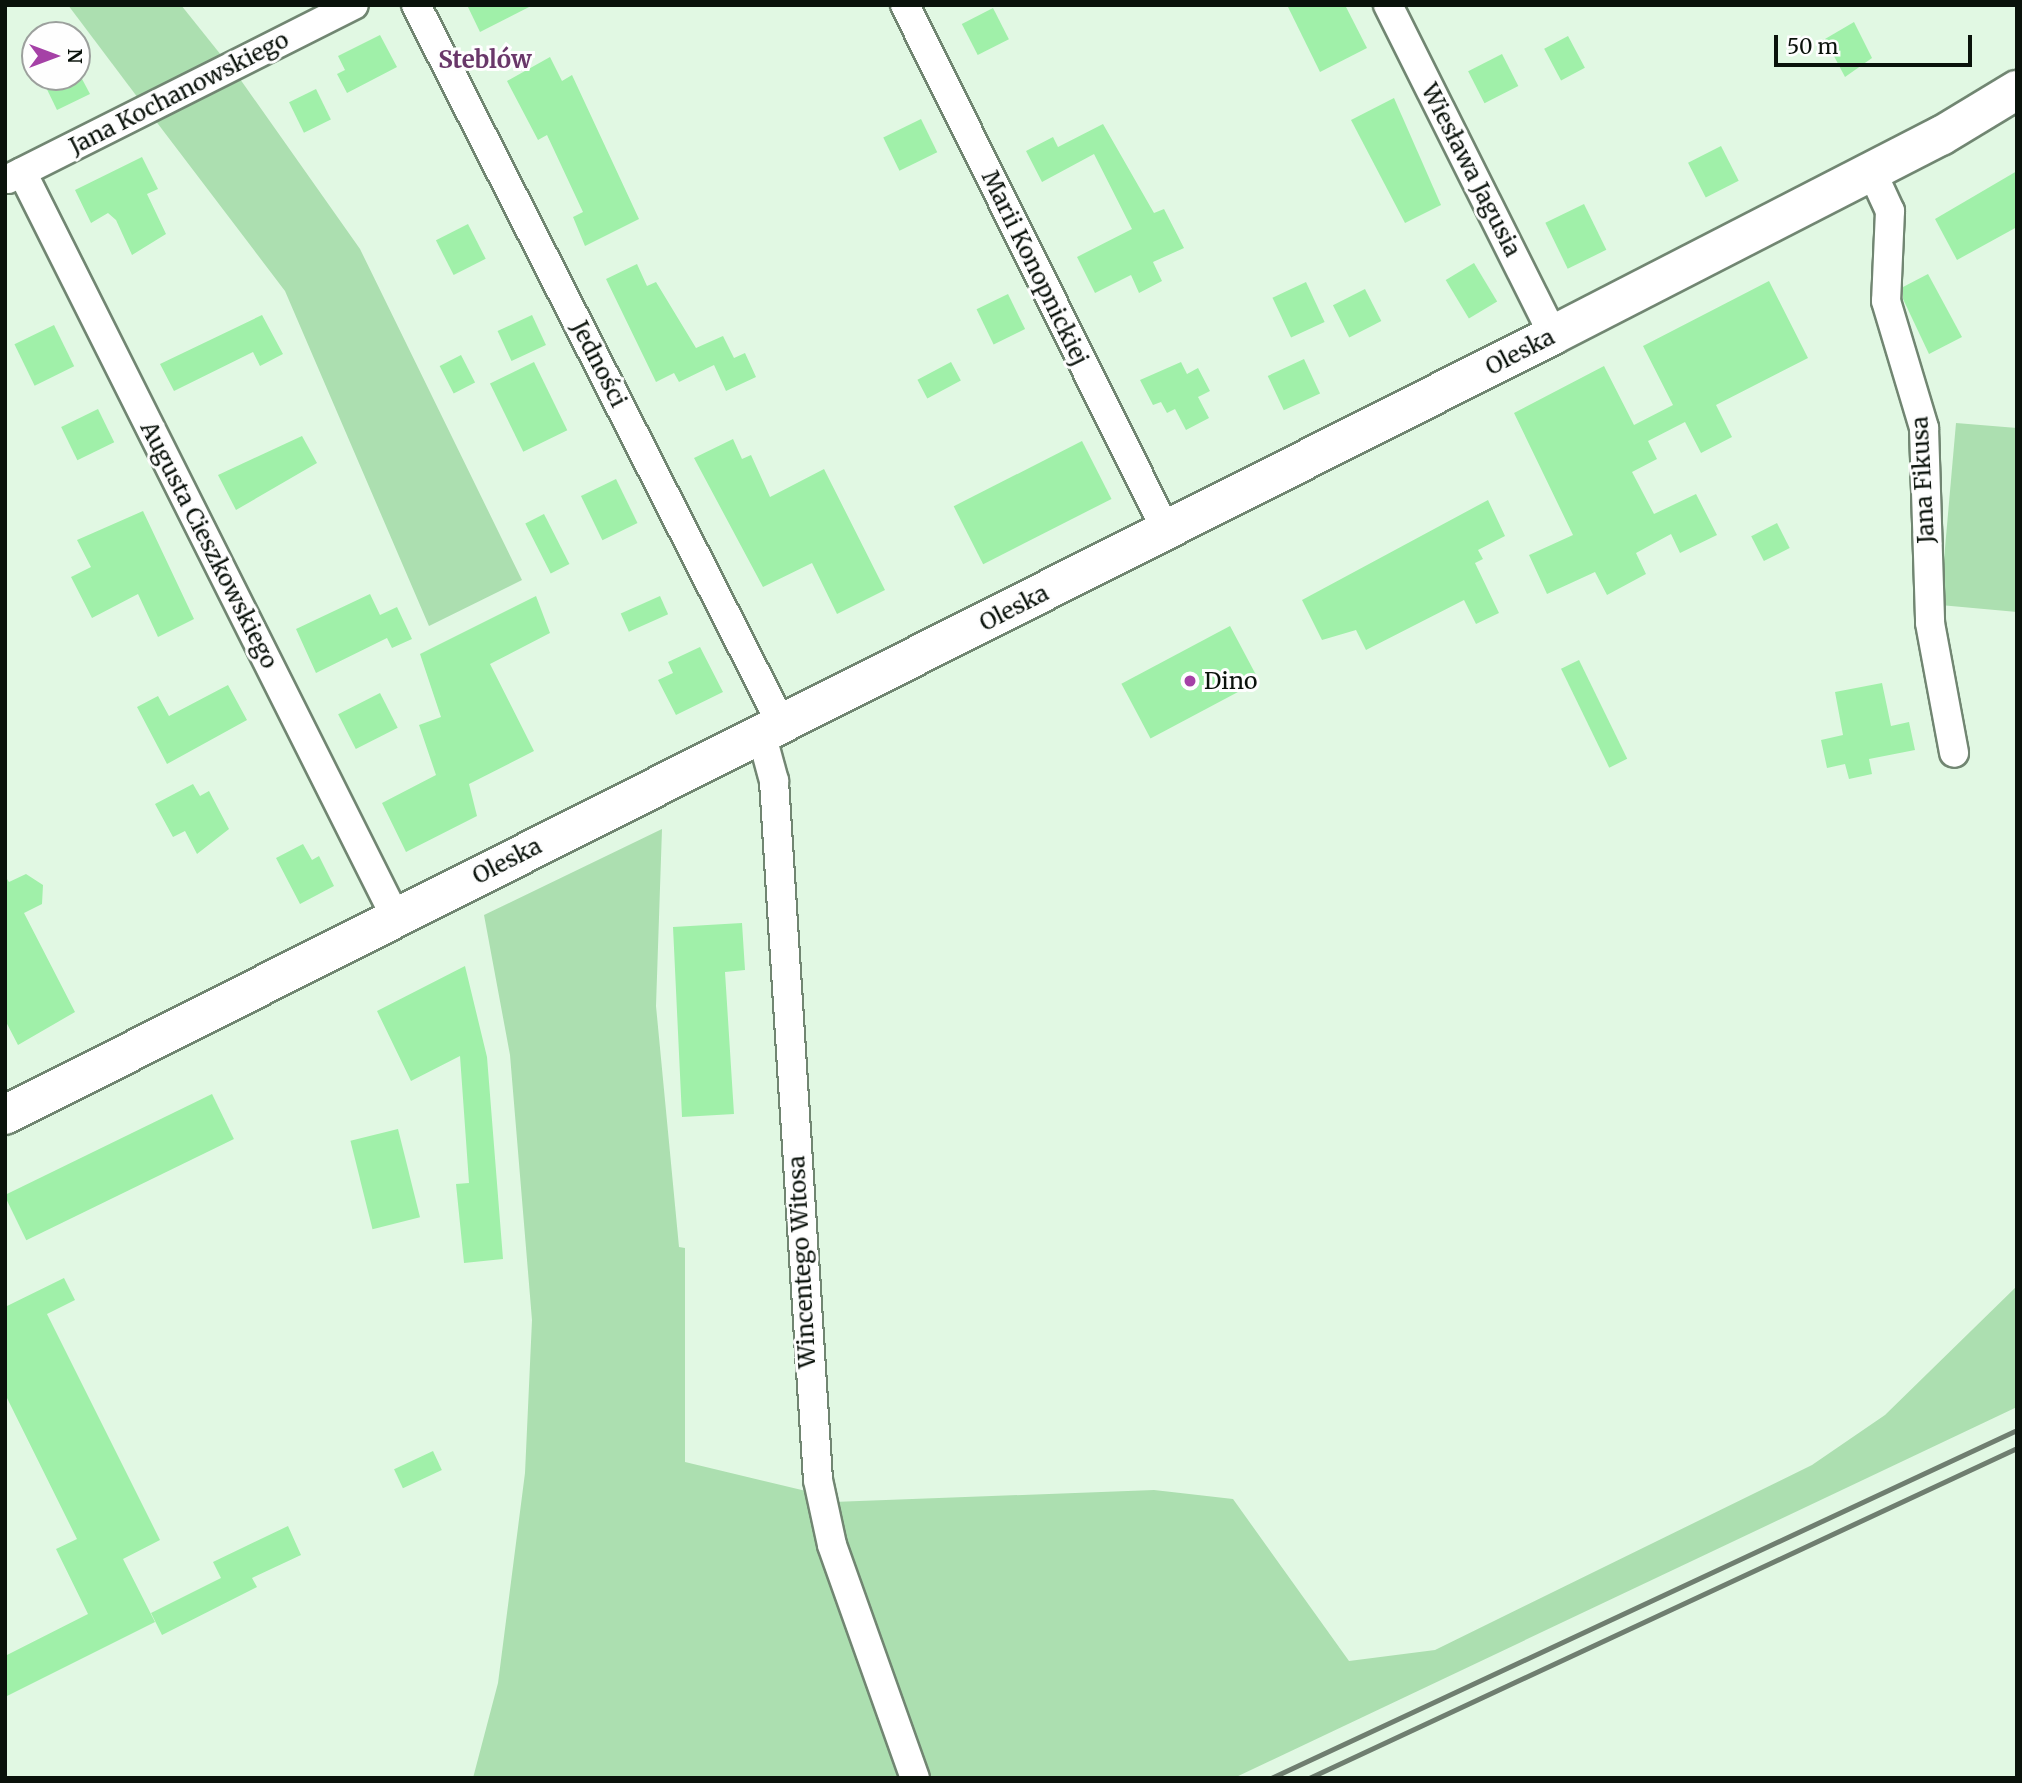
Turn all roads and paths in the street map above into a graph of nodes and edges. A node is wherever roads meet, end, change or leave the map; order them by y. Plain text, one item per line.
1 (354, 5) edge
2 (416, 5) edge
3 (905, 5) edge
4 (1388, 5) edge
5 (2017, 90) edge
6 (1872, 172) junction
7 (14, 176) edge
8 (1553, 335) junction
9 (1166, 530) junction
10 (771, 728) junction
11 (1954, 753) dead end
12 (396, 918) junction
13 (5, 1114) edge
14 (915, 1778) edge

1 - 7 street, Jana Kochanowskiego
2 - 10 street, Jedności
3 - 9 street, Marii Konopnickiej
4 - 8 street, Wiesława Jagusia
5 - 6 street, Oleska
6 - 8 street, Oleska
6 - 11 street, Jana Fikusa
7 - 12 street, Augusta Cieszkowskiego
8 - 9 street, Oleska
9 - 10 street, Oleska
10 - 12 street, Oleska
10 - 14 street, Wincentego Witosa
12 - 13 street, Oleska

